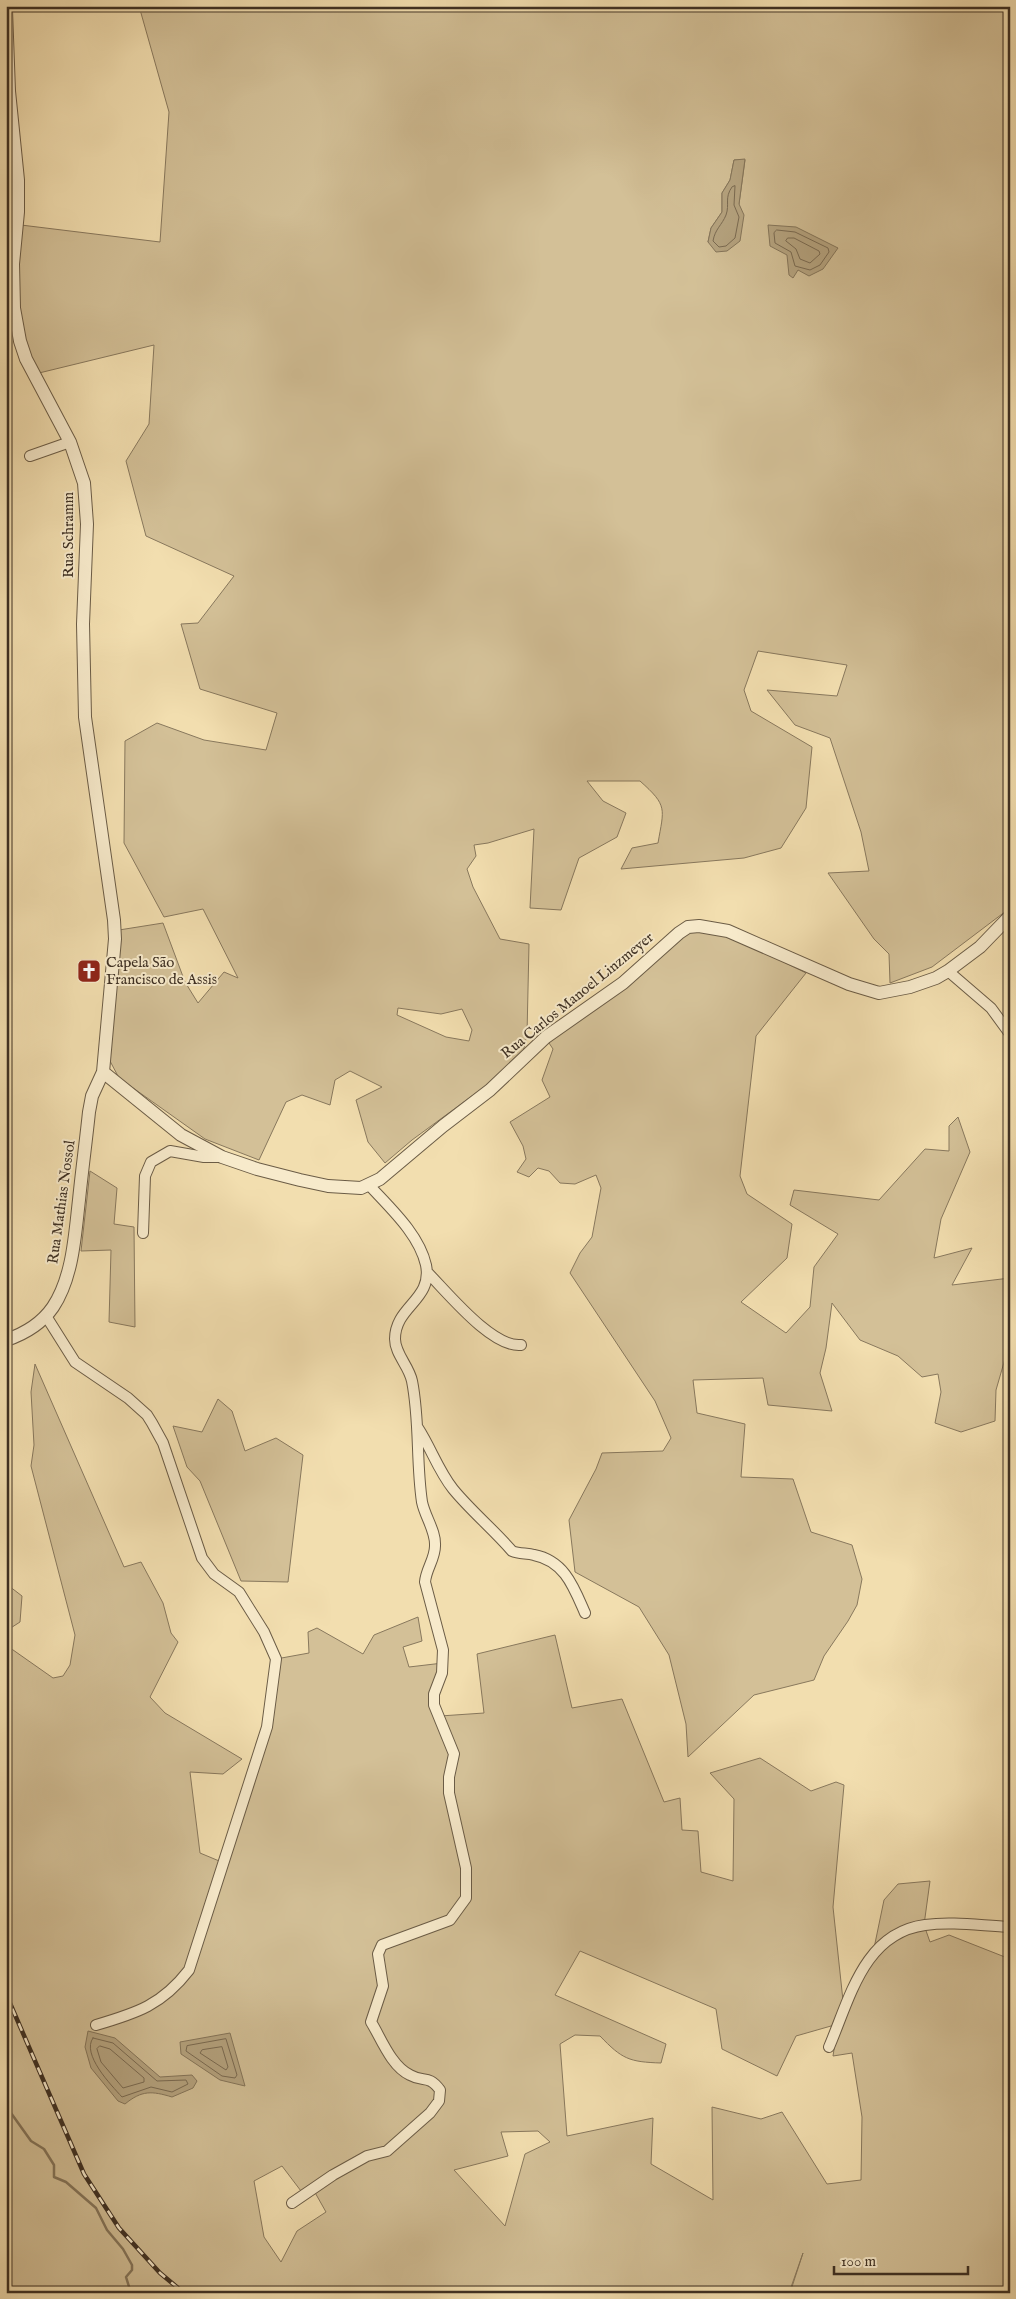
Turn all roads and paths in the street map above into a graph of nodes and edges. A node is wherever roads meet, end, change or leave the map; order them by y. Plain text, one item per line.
1 (6, 10) edge
2 (9, 118) edge
3 (70, 442) junction
4 (30, 456) dead end
5 (1010, 916) edge
6 (948, 971) junction
7 (1010, 1034) edge
8 (103, 1072) junction
9 (222, 1157) junction
10 (369, 1185) junction
11 (143, 1233) dead end
12 (427, 1272) junction
13 (46, 1316) junction
14 (6, 1340) edge
15 (521, 1345) dead end
16 (418, 1427) junction
17 (585, 1613) dead end
18 (1010, 1927) edge
19 (96, 2025) dead end
20 (829, 2047) dead end
21 (292, 2203) dead end

1 - 2 street, Rua Schramm
2 - 3 street, Rua Schramm
3 - 4 street
3 - 8 street, Rua Schramm
5 - 6 street, Rua Carlos Manoel Linzmeyer
6 - 7 street
6 - 10 street, Rua Carlos Manoel Linzmeyer
8 - 9 street
8 - 13 street, Rua Mathias Nossol
9 - 10 street
9 - 11 street
10 - 12 street
12 - 15 street
12 - 16 street
13 - 14 street, Rua Mathias Nossol
13 - 19 street
16 - 17 street
16 - 21 street
18 - 20 street

